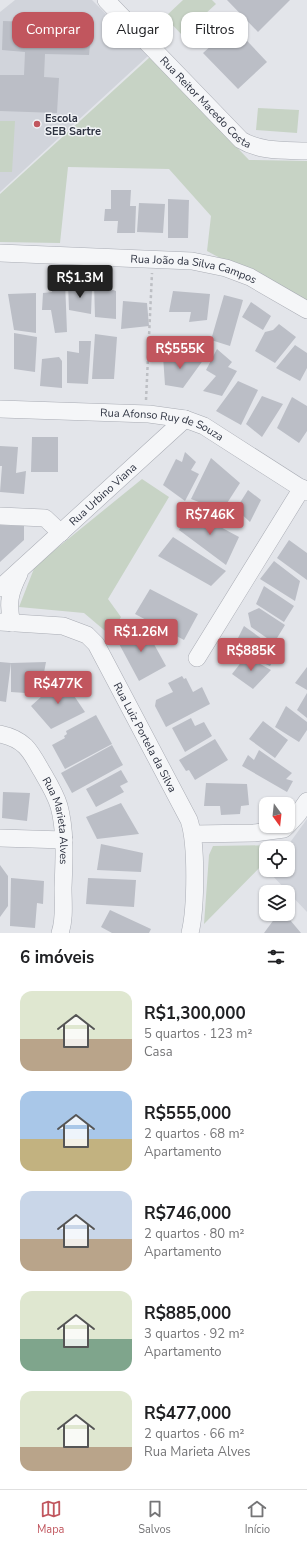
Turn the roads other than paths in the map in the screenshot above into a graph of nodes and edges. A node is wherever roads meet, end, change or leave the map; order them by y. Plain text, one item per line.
1 (106, 0) edge
2 (307, 151) edge
3 (0, 253) edge
4 (307, 310) edge
5 (0, 409) edge
6 (185, 419) junction
7 (304, 490) edge
8 (0, 516) edge
9 (61, 533) junction
10 (21, 571) junction
11 (0, 588) edge
12 (6, 623) edge
13 (196, 658) dead end
14 (0, 734) edge
15 (307, 801) edge
16 (295, 817) edge
17 (259, 832) edge
18 (194, 834) junction
19 (0, 838) edge
20 (64, 840) junction
21 (62, 932) edge
22 (190, 933) edge

1 - 2 street, Rua Reitor Macedo Costa
3 - 4 street, Rua João da Silva Campos
5 - 6 street, Rua Afonso Ruy de Souza
6 - 7 street, Rua Afonso Ruy de Souza
6 - 9 street, Rua Urbino Viana
7 - 13 street
8 - 9 street
9 - 10 street, Rua Urbino Viana
10 - 11 street, Rua Urbino Viana
10 - 12 street, Rua Urbino Viana
12 - 18 street, Rua Luiz Portela da Silva
14 - 20 street, Rua Marieta Alves
15 - 16 street
17 - 18 street
18 - 22 street, Rua Luiz Portela da Silva
19 - 20 street
20 - 21 street, Rua Marieta Alves

